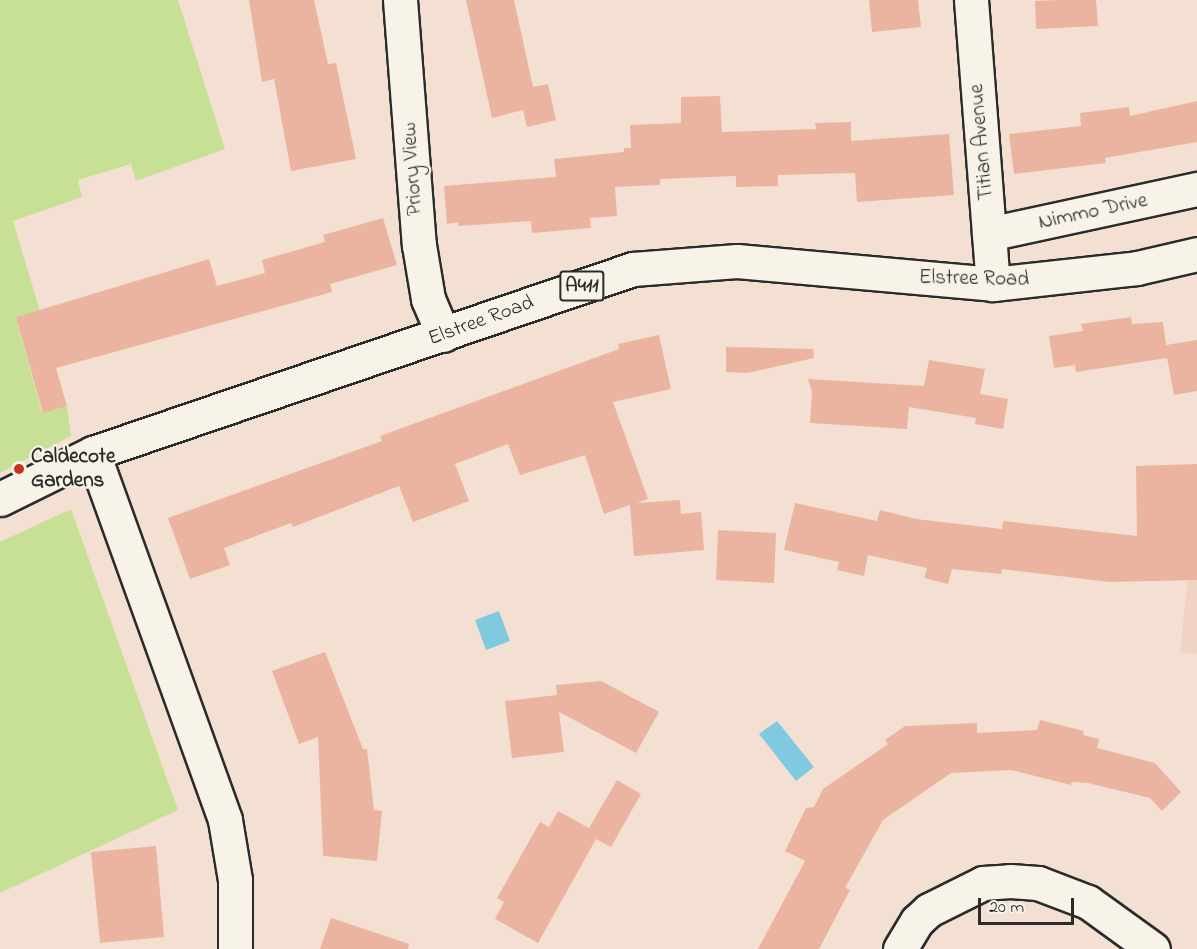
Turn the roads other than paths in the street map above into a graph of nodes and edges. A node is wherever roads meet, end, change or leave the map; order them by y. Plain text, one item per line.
1 (400, 0) edge
2 (970, 0) edge
3 (1197, 189) edge
4 (989, 234) junction
5 (1197, 254) edge
6 (993, 284) junction
7 (443, 335) junction
8 (93, 453) junction
9 (0, 499) edge
10 (234, 949) edge
11 (900, 949) edge
12 (1153, 949) edge

1 - 7 street, Priory View
2 - 4 street, Titian Avenue
3 - 4 street, Nimmo Drive
4 - 6 street, Titian Avenue
5 - 6 street, Elstree Road / A411
6 - 7 street, Elstree Road / A411
7 - 8 street, Elstree Road / A411
8 - 9 street, Elstree Road / A411
8 - 10 street
11 - 12 street

